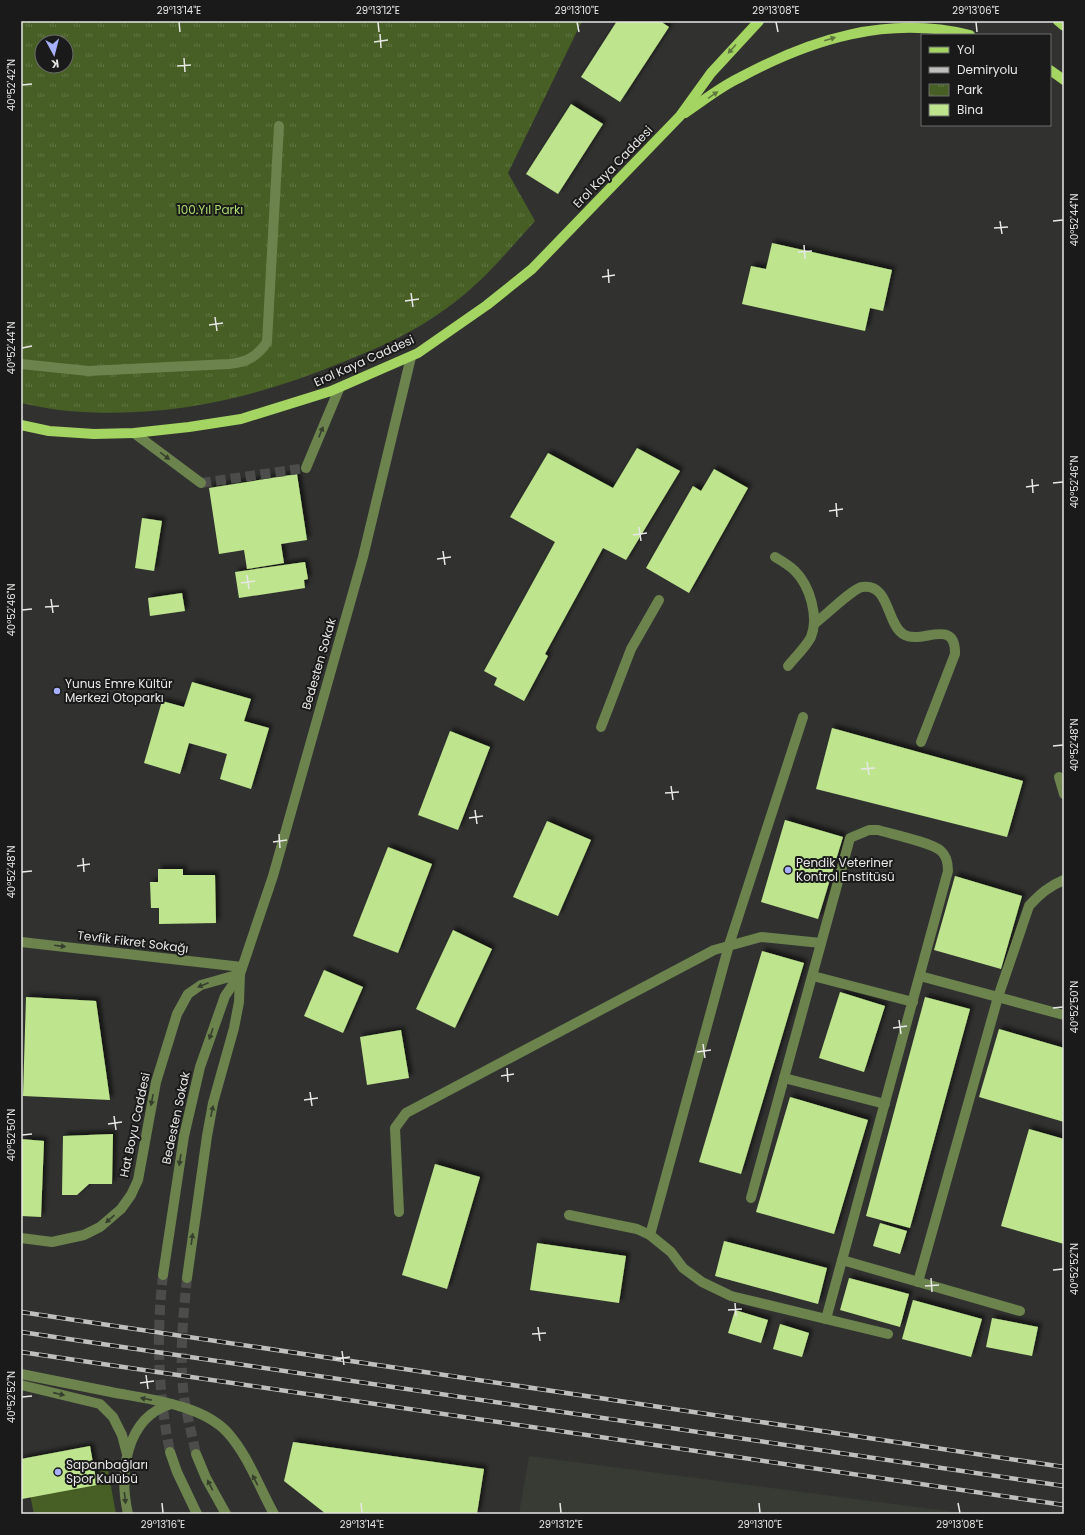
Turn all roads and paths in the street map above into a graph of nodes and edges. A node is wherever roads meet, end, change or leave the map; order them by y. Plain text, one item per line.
1 (759, 21) edge
2 (1058, 21) edge
3 (1064, 26) edge
4 (965, 34) edge
5 (1051, 71) edge
6 (1064, 80) edge
7 (680, 116) junction
8 (279, 126) dead end
9 (411, 357) junction
10 (21, 364) edge
11 (339, 389) junction
12 (21, 425) edge
13 (134, 433) junction
14 (306, 468) dead end
15 (201, 483) tunnel mouth
16 (775, 557) dead end
17 (659, 600) dead end
18 (814, 624) junction
19 (788, 666) dead end
20 (803, 716) dead end
21 (601, 727) dead end
22 (921, 742) dead end
23 (1059, 777) dead end
24 (1064, 794) edge
25 (1064, 880) edge
26 (21, 942) edge
27 (821, 943) junction
28 (729, 945) junction
29 (241, 971) junction
30 (812, 976) junction
31 (920, 976) junction
32 (998, 997) junction
33 (913, 1002) junction
34 (1064, 1015) edge
35 (784, 1078) junction
36 (885, 1104) junction
37 (751, 1198) dead end
38 (399, 1212) dead end
39 (569, 1215) dead end
40 (650, 1235) junction
41 (21, 1238) edge
42 (842, 1260) junction
43 (163, 1275) tunnel mouth
44 (186, 1278) tunnel mouth
45 (918, 1282) junction
46 (1020, 1311) dead end
47 (826, 1319) junction
48 (888, 1334) dead end
49 (21, 1374) edge
50 (21, 1385) edge
51 (171, 1404) junction
52 (170, 1452) tunnel mouth
53 (127, 1454) junction
54 (196, 1454) tunnel mouth
55 (128, 1514) edge
56 (197, 1514) edge
57 (226, 1514) edge
58 (274, 1514) edge

1 -> 7 main road, Erol Kaya Caddesi
2 - 3 main road
7 -> 4 main road, Erol Kaya Caddesi
5 - 6 main road
7 - 9 main road, Erol Kaya Caddesi
8 - 10 street
9 - 11 main road, Erol Kaya Caddesi
9 - 29 street, Bedesten Sokak
11 - 13 main road, Erol Kaya Caddesi
14 -> 11 street
12 - 13 main road, Erol Kaya Caddesi
13 -> 15 street
16 - 18 street
17 - 21 street
18 - 19 street
18 - 22 street
20 - 28 street
23 - 24 street
25 - 32 street
26 -> 29 street, Tevfik Fikret Sokağı
27 - 28 street
27 - 30 street
27 - 31 street
28 - 38 street
28 - 40 street
29 -> 41 street, Hat Boyu Caddesi
29 -> 43 street, Bedesten Sokak
44 -> 29 street, Bedesten Sokak
30 - 33 street
30 - 35 street
31 - 32 street
31 - 33 street
32 - 34 street
32 - 45 street
33 - 36 street
35 - 36 street
35 - 37 street
36 - 42 street
39 - 40 street
40 - 47 street
42 - 45 street
42 - 47 street
45 - 46 street
47 - 48 street
51 -> 49 street
50 -> 53 street
51 - 53 street
58 -> 51 street
52 - 56 street
53 -> 55 street
57 -> 54 street

